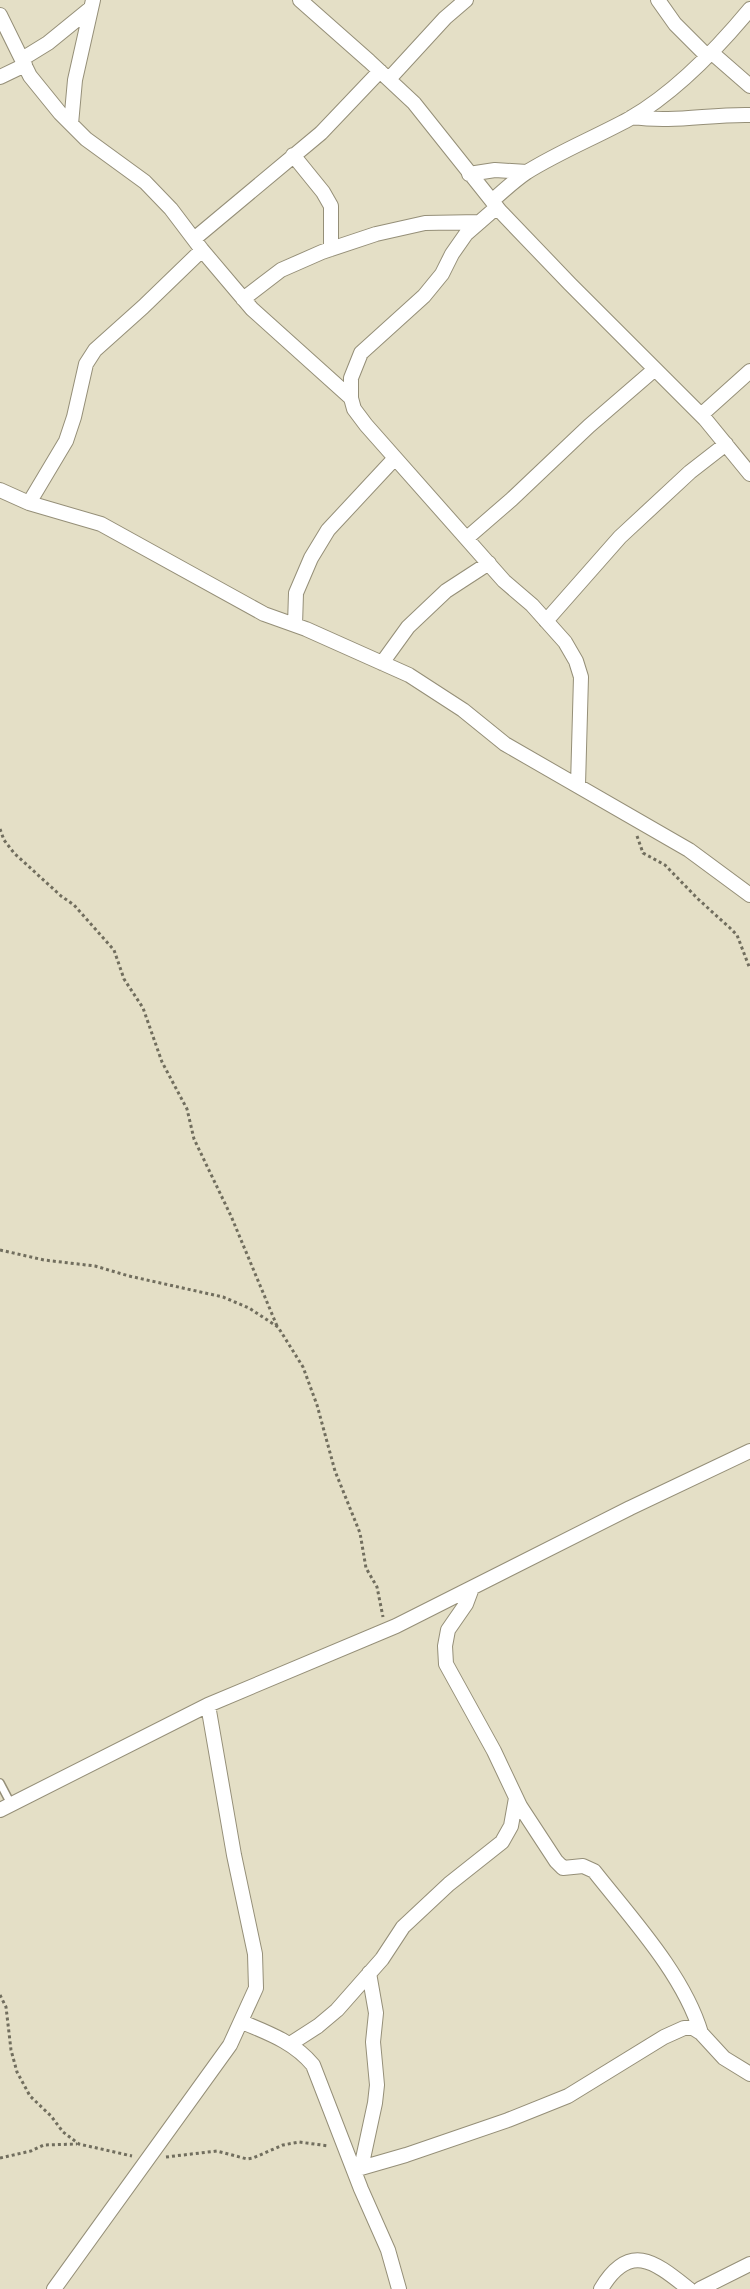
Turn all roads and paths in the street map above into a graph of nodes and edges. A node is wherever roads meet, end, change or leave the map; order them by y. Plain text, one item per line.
1 (300, 0) edge
2 (466, 0) edge
3 (658, 0) edge
4 (92, 4) edge
5 (750, 9) edge
6 (0, 15) edge
7 (709, 54) junction
8 (23, 62) junction
9 (385, 75) junction
10 (0, 77) edge
11 (750, 86) edge
12 (750, 115) edge
13 (632, 117) junction
14 (71, 124) junction
15 (293, 155) junction
16 (526, 172) junction
17 (469, 174) junction
18 (494, 204) junction
19 (480, 222) junction
20 (198, 245) junction
21 (331, 249) junction
22 (243, 299) junction
23 (655, 369) junction
24 (750, 370) edge
25 (351, 398) junction
26 (701, 415) junction
27 (726, 444) junction
28 (396, 458) junction
29 (750, 474) edge
30 (0, 490) edge
31 (29, 503) junction
32 (468, 538) junction
33 (489, 563) junction
34 (546, 621) junction
35 (295, 625) junction
36 (382, 663) junction
37 (578, 785) junction
38 (636, 819) junction
39 (0, 829) edge
40 (750, 895) edge
41 (750, 969) edge
42 (0, 1250) edge
43 (278, 1327) junction
44 (750, 1451) edge
45 (472, 1588) junction
46 (386, 1630) junction
47 (208, 1706) junction
48 (0, 1783) edge
49 (516, 1798) junction
50 (6, 1807) edge
51 (369, 1973) junction
52 (0, 1995) edge
53 (242, 2022) junction
54 (701, 2033) junction
55 (290, 2043) junction
56 (750, 2074) edge
57 (79, 2144) junction
58 (347, 2153) junction
59 (0, 2158) edge
60 (150, 2158) junction
61 (358, 2169) junction
62 (750, 2264) edge
63 (54, 2289) edge
64 (399, 2289) edge
65 (601, 2289) edge
66 (689, 2289) edge
67 (700, 2289) edge

1 - 9 street
2 - 9 street
3 - 7 street
4 - 8 street
4 - 14 street
5 - 7 street
6 - 8 street
7 - 11 street
7 - 13 street
8 - 10 street
8 - 14 street
9 - 15 street
9 - 17 street
12 - 13 street
13 - 16 street
14 - 20 street
15 - 20 street
15 - 21 street
16 - 17 street
16 - 18 street
17 - 18 street
18 - 19 street
18 - 23 street
19 - 21 street
19 - 25 street
20 - 22 street
20 - 31 street
21 - 22 street
22 - 25 street
23 - 26 street
23 - 32 street
24 - 26 street
25 - 28 street
26 - 27 street
27 - 29 street
27 - 34 street
28 - 32 street
28 - 35 street
30 - 31 street
31 - 35 street
32 - 33 street
33 - 34 street
33 - 36 street
34 - 37 street
35 - 36 street
36 - 37 street
37 - 38 street
38 - 40 street
38 - 41 path
39 - 43 path
42 - 43 path
43 - 46 path
44 - 45 street
45 - 46 street
45 - 49 street
46 - 47 street
47 - 50 street
47 - 53 street
48 - 50 lane
49 - 51 street
49 - 54 street
51 - 55 street
51 - 61 street
52 - 57 path
53 - 55 street
53 - 60 street
54 - 56 street
54 - 61 street
55 - 58 street
57 - 59 path
57 - 60 path
58 - 60 path
58 - 61 street
60 - 63 street
61 - 64 street
62 - 67 street
65 - 66 street

